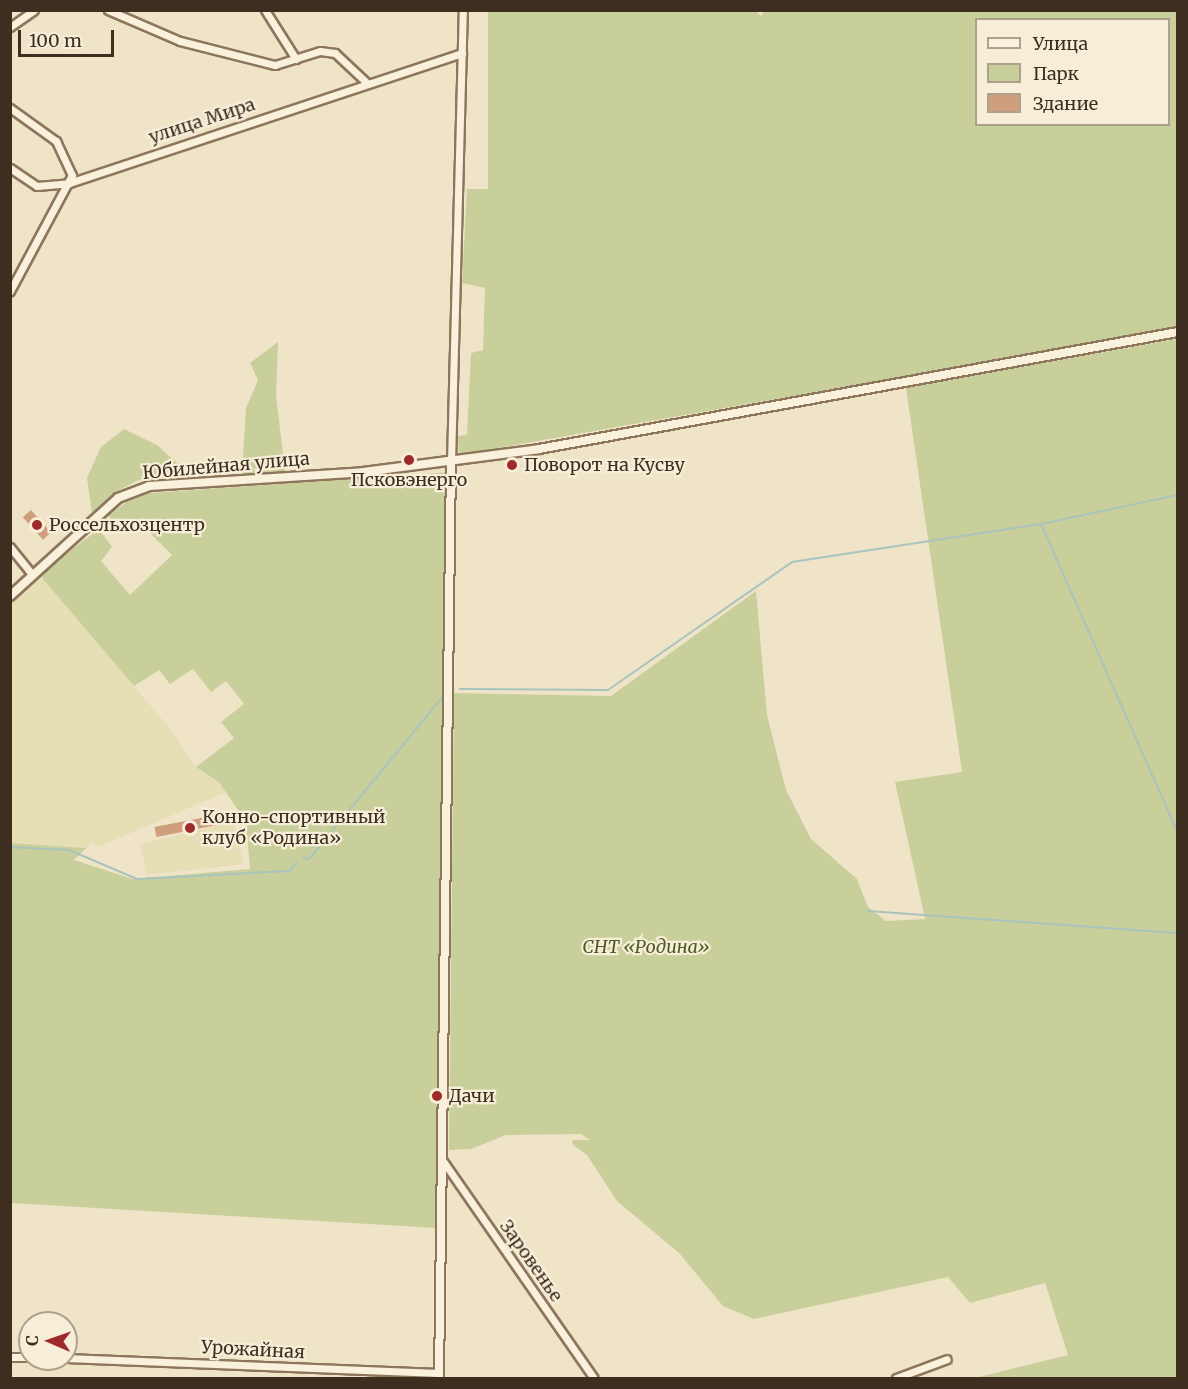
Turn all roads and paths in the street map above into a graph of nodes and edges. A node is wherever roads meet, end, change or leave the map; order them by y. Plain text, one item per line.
1 (34, 10) edge
2 (108, 10) edge
3 (265, 10) edge
4 (463, 10) edge
5 (10, 27) edge
6 (462, 52) junction
7 (296, 59) junction
8 (368, 84) junction
9 (10, 108) edge
10 (10, 168) edge
11 (69, 183) junction
12 (10, 291) edge
13 (1178, 332) edge
14 (451, 462) junction
15 (10, 547) edge
16 (33, 575) junction
17 (10, 596) edge
18 (443, 1161) junction
19 (78, 1359) edge
20 (947, 1359) dead end
21 (439, 1376) edge
22 (594, 1378) edge
23 (896, 1378) edge

1 - 5 street
2 - 7 street
3 - 7 street
4 - 6 street
6 - 8 street, улица Мира
6 - 14 street
7 - 8 street
8 - 11 street, улица Мира
9 - 11 street
10 - 11 street, улица Мира
11 - 12 street
13 - 14 street, Юбилейная улица
14 - 16 street, Юбилейная улица
14 - 18 street
15 - 16 street
16 - 17 street, Юбилейная улица
18 - 21 street
18 - 22 street, Заровенье
19 - 21 street, Урожайная
20 - 23 street

